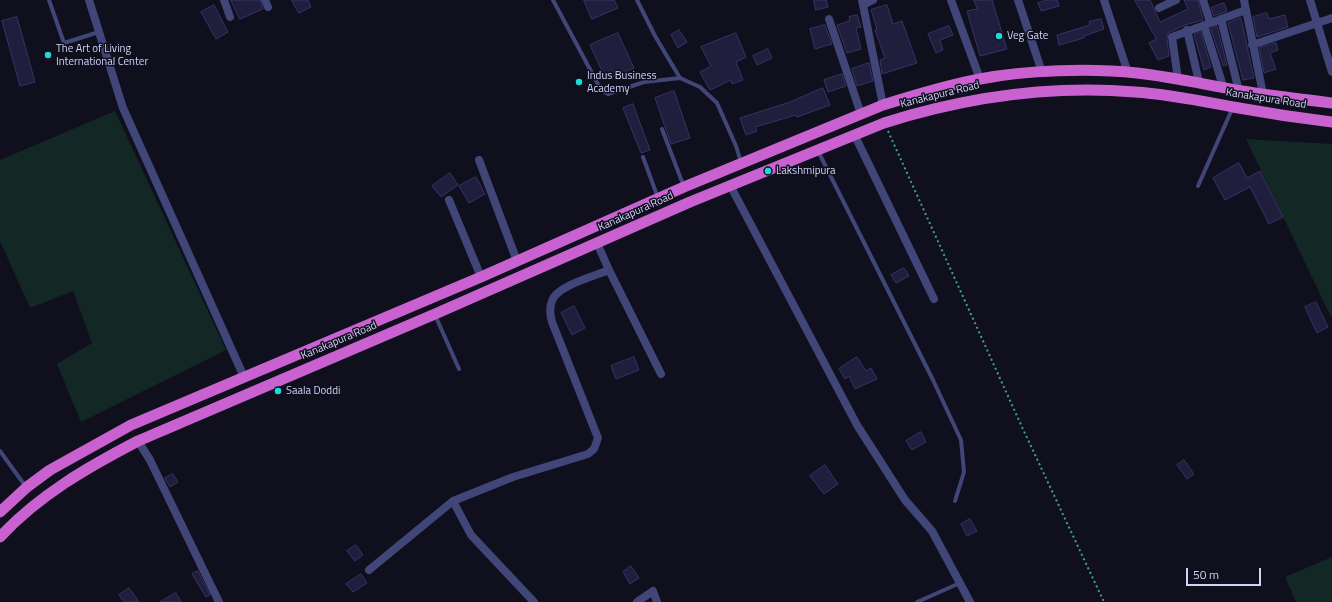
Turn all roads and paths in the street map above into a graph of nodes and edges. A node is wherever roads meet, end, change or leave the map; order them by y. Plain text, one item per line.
1 (50, 0) edge
2 (89, 0) edge
3 (224, 0) edge
4 (553, 0) edge
5 (637, 0) edge
6 (873, 0) edge
7 (951, 0) edge
8 (1018, 0) edge
9 (1104, 0) edge
10 (1176, 0) edge
11 (1203, 0) edge
12 (1244, 0) edge
13 (1310, 0) edge
14 (863, 2) edge
15 (1159, 8) dead end
16 (1246, 10) junction
17 (230, 16) dead end
18 (1332, 18) edge
19 (829, 19) dead end
20 (1221, 19) junction
21 (1318, 23) junction
22 (1207, 24) junction
23 (1187, 30) junction
24 (99, 32) junction
25 (1252, 45) junction
26 (1042, 72) junction
27 (1332, 72) edge
28 (1128, 73) junction
29 (680, 78) junction
30 (1178, 78) junction
31 (980, 79) junction
32 (1199, 82) junction
33 (1223, 86) junction
34 (1240, 91) junction
35 (1263, 94) junction
36 (1302, 99) junction
37 (1332, 103) edge
38 (883, 105) junction
39 (1233, 107) junction
40 (861, 114) junction
41 (1301, 118) junction
42 (1332, 122) edge
43 (884, 123) junction
44 (662, 129) dead end
45 (855, 136) junction
46 (817, 151) junction
47 (643, 157) dead end
48 (479, 160) dead end
49 (742, 164) junction
50 (1198, 186) dead end
51 (684, 187) junction
52 (731, 187) junction
53 (658, 198) junction
54 (449, 200) dead end
55 (597, 243) junction
56 (554, 245) junction
57 (560, 259) junction
58 (517, 261) junction
59 (609, 270) junction
60 (481, 278) junction
61 (934, 299) dead end
62 (435, 314) junction
63 (459, 369) dead end
64 (661, 374) dead end
65 (244, 377) junction
66 (138, 441) junction
67 (0, 451) edge
68 (27, 487) junction
69 (453, 501) junction
70 (955, 501) dead end
71 (0, 512) edge
72 (0, 537) edge
73 (369, 570) dead end
74 (960, 583) junction
75 (219, 602) edge
76 (534, 602) edge
77 (637, 602) edge
78 (657, 602) edge
79 (917, 602) edge
80 (970, 602) edge
81 (1104, 602) edge

1 - 24 lane
2 - 24 street
3 - 17 street
4 - 29 lane
5 - 29 lane
6 - 14 street
7 - 31 street
8 - 26 street
9 - 28 street
10 - 15 street
11 - 22 street
12 - 16 street
13 - 21 street
14 - 38 street
16 - 20 street
16 - 25 street
18 - 21 street
19 - 40 street
20 - 22 street
20 - 34 street
21 - 25 street
21 - 27 street
22 - 23 street
22 - 33 street
23 - 30 street
23 - 32 street
24 - 65 street
25 - 35 street
26 - 28 highway, Kanakapura Road
26 - 31 highway, Kanakapura Road
28 - 30 highway, Kanakapura Road
29 - 49 lane
30 - 32 highway, Kanakapura Road
31 - 38 highway, Kanakapura Road
32 - 33 highway, Kanakapura Road
33 - 34 highway, Kanakapura Road
34 - 35 highway, Kanakapura Road
35 - 36 highway, Kanakapura Road
36 - 37 highway, Kanakapura Road
36 - 41 highway
38 - 40 highway, Kanakapura Road
39 - 41 highway, Kanakapura Road
39 - 43 highway, Kanakapura Road
39 - 50 lane
40 - 49 highway, Kanakapura Road
41 - 42 highway, Kanakapura Road
43 - 45 highway, Kanakapura Road
43 - 81 path
44 - 51 lane
45 - 46 highway, Kanakapura Road
45 - 61 street
46 - 52 highway, Kanakapura Road
46 - 70 lane
47 - 53 lane
48 - 58 street
49 - 51 highway, Kanakapura Road
51 - 53 highway, Kanakapura Road
52 - 55 highway, Kanakapura Road
52 - 74 street
53 - 56 highway, Kanakapura Road
54 - 60 street
55 - 57 highway, Kanakapura Road
55 - 59 street
56 - 57 highway
56 - 58 highway, Kanakapura Road
57 - 62 highway, Kanakapura Road
58 - 60 highway, Kanakapura Road
59 - 64 street
59 - 69 street
60 - 65 highway, Kanakapura Road
62 - 63 lane
62 - 66 highway, Kanakapura Road
65 - 68 highway, Kanakapura Road
66 - 72 highway, Kanakapura Road
66 - 75 street
67 - 68 lane
68 - 71 highway, Kanakapura Road
69 - 73 street
69 - 76 street
74 - 79 lane
74 - 80 street
77 - 78 street

